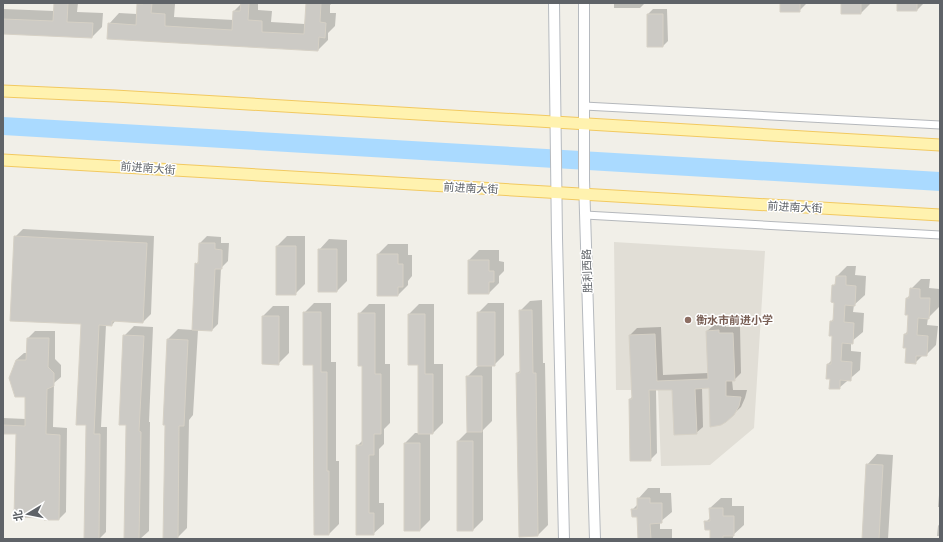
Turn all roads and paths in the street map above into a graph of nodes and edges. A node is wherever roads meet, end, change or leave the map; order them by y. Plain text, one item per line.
1 (554, 3) edge
2 (584, 3) edge
3 (3, 91) edge
4 (584, 106) junction
5 (555, 122) junction
6 (584, 124) junction
7 (940, 125) edge
8 (940, 145) edge
9 (3, 160) edge
10 (556, 193) junction
11 (585, 194) junction
12 (585, 215) junction
13 (940, 215) edge
14 (940, 235) edge
15 (564, 539) edge
16 (595, 539) edge

1 - 5 main road
2 - 4 main road, 胜利西路
3 - 5 main road
4 - 6 main road, 胜利西路
4 - 7 street
5 - 6 main road
5 - 10 main road
6 - 8 main road
6 - 11 main road, 胜利西路
9 - 10 main road, 前进南大街
10 - 11 main road, 前进南大街
10 - 15 main road
11 - 12 main road, 胜利西路
11 - 13 main road, 前进南大街
12 - 14 street
12 - 16 main road, 胜利西路

